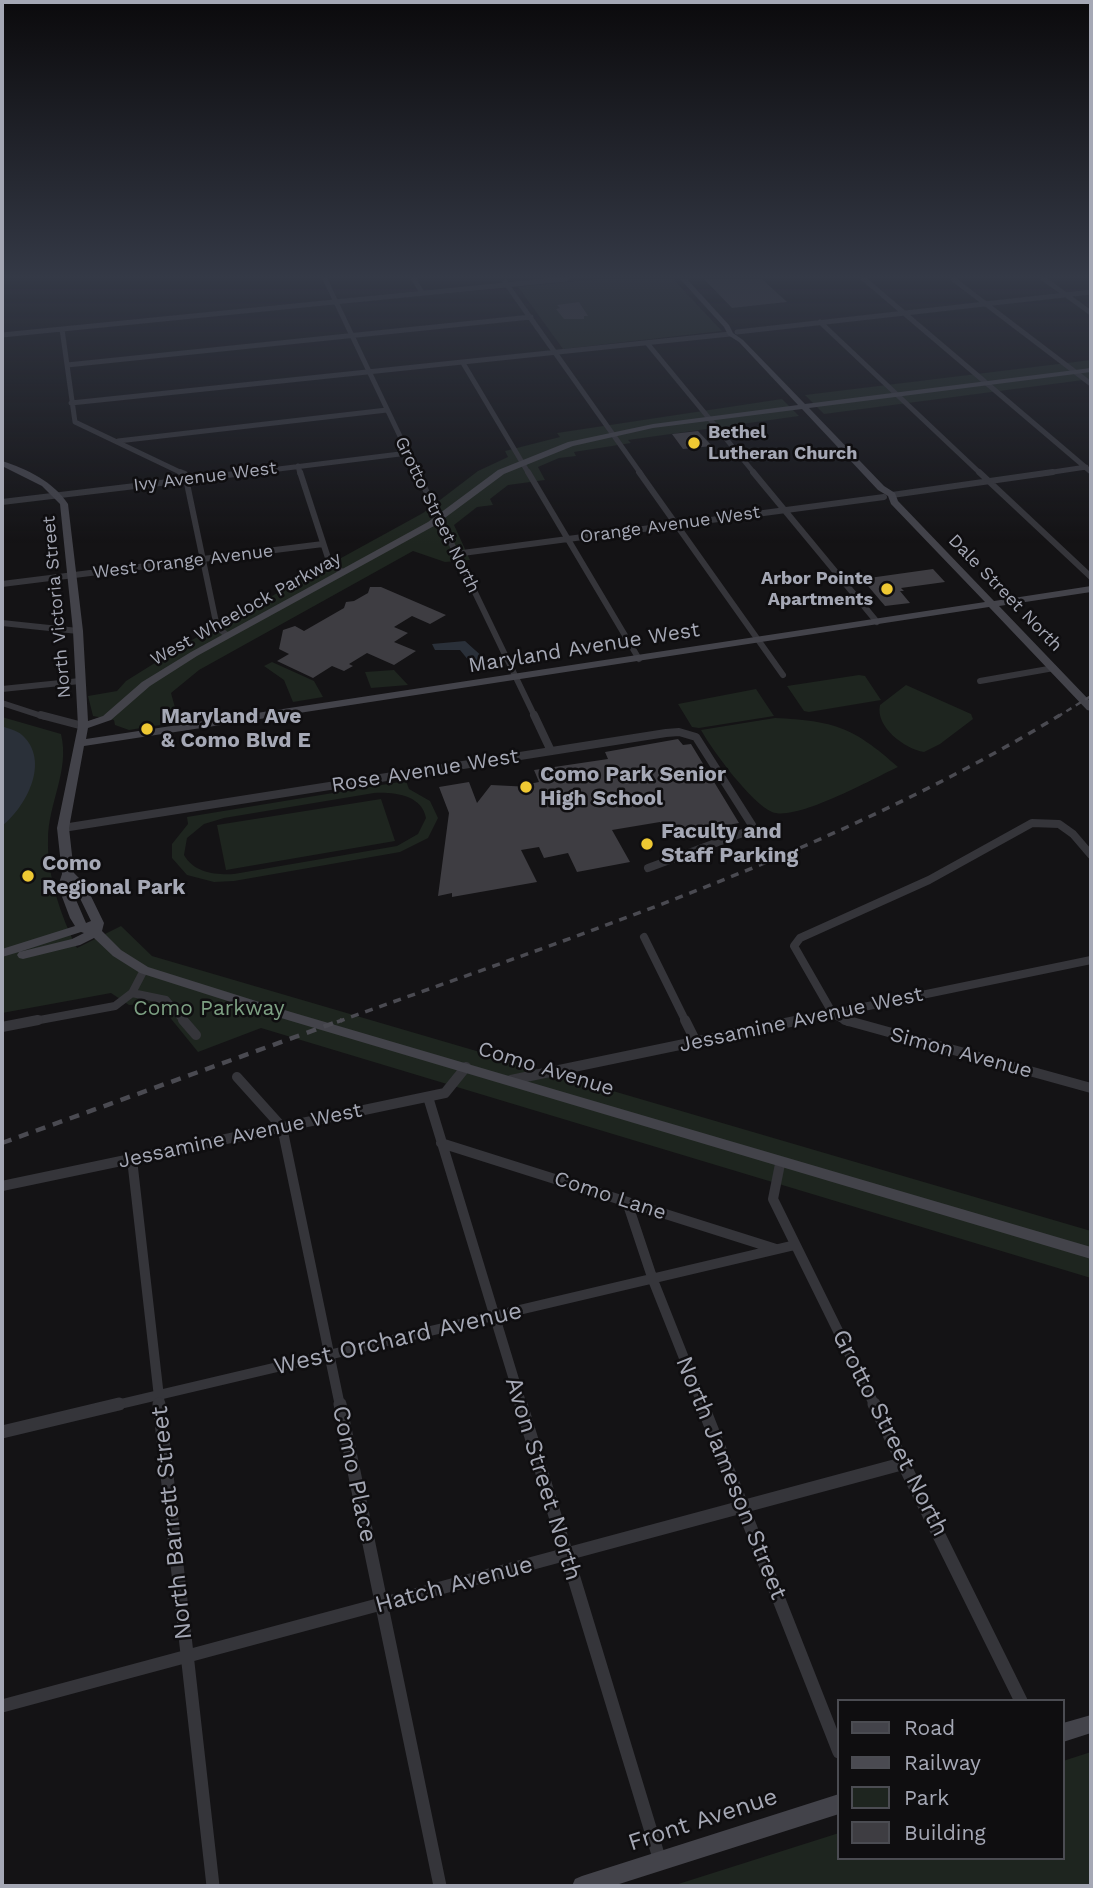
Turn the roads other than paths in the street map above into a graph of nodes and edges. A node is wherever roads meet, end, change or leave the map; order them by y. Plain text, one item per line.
1 (67, 367) edge
2 (367, 367) edge
3 (428, 367) edge
4 (465, 367) edge
5 (567, 367) edge
6 (666, 367) edge
7 (766, 367) edge
8 (868, 367) edge
9 (968, 367) edge
10 (1069, 367) edge
11 (1091, 370) edge
12 (1075, 372) junction
13 (370, 374) junction
14 (986, 382) junction
15 (1091, 384) edge
16 (895, 393) junction
17 (71, 403) junction
18 (802, 405) junction
19 (387, 410) junction
20 (708, 419) junction
21 (614, 433) junction
22 (115, 441) junction
23 (408, 453) junction
24 (522, 461) junction
25 (2, 463) edge
26 (298, 466) junction
27 (1089, 468) edge
28 (186, 480) junction
29 (988, 481) junction
30 (60, 495) junction
31 (888, 496) junction
32 (2, 502) edge
33 (785, 510) junction
34 (439, 518) junction
35 (677, 524) junction
36 (568, 539) junction
37 (323, 544) junction
38 (456, 554) junction
39 (201, 559) junction
40 (343, 572) junction
41 (71, 576) junction
42 (1091, 577) edge
43 (2, 584) edge
44 (1091, 589) edge
45 (991, 605) junction
46 (877, 622) junction
47 (2, 623) edge
48 (78, 631) junction
49 (227, 635) junction
50 (760, 640) junction
51 (639, 659) junction
52 (1054, 668) junction
53 (783, 675) dead end
54 (517, 678) junction
55 (80, 681) junction
56 (980, 681) dead end
57 (2, 689) edge
58 (2, 703) edge
59 (1091, 708) edge
60 (105, 719) junction
61 (83, 726) junction
62 (143, 733) junction
63 (81, 743) junction
64 (551, 751) junction
65 (63, 828) junction
66 (1091, 855) edge
67 (648, 867) dead end
68 (68, 874) junction
69 (72, 908) junction
70 (93, 928) junction
71 (644, 937) dead end
72 (38, 943) junction
73 (2, 953) edge
74 (2, 959) edge
75 (1091, 960) edge
76 (1072, 964) junction
77 (1091, 969) edge
78 (144, 970) junction
79 (132, 993) junction
80 (833, 1014) junction
81 (2, 1027) edge
82 (196, 1035) dead end
83 (696, 1042) junction
84 (466, 1067) junction
85 (237, 1077) dead end
86 (511, 1080) junction
87 (1091, 1088) edge
88 (428, 1097) junction
89 (282, 1127) junction
90 (441, 1143) junction
91 (132, 1159) junction
92 (780, 1164) junction
93 (2, 1186) edge
94 (627, 1202) junction
95 (795, 1245) junction
96 (778, 1249) junction
97 (1091, 1253) edge
98 (653, 1280) junction
99 (494, 1317) junction
100 (328, 1355) junction
101 (158, 1396) junction
102 (2, 1432) edge
103 (905, 1463) junction
104 (744, 1508) junction
105 (566, 1555) junction
106 (382, 1604) junction
107 (186, 1656) junction
108 (1020, 1699) edge
109 (2, 1706) edge
110 (1091, 1724) edge
111 (1065, 1732) edge
112 (838, 1749) edge
113 (838, 1804) edge
114 (660, 1861) junction
115 (213, 1886) edge
116 (440, 1886) edge
117 (582, 1886) edge

1 - 17 street
2 - 13 street, Grotto Street North
3 - 13 street
4 - 24 street
5 - 21 street
6 - 20 street
7 - 18 street, Dale Street North
8 - 16 street
9 - 14 street
10 - 12 street
11 - 12 street, West Wheelock Parkway
12 - 14 street, West Wheelock Parkway
12 - 15 street
13 - 17 street
13 - 19 street, Grotto Street North
14 - 16 street, West Wheelock Parkway
14 - 27 street
16 - 18 street, West Wheelock Parkway
16 - 29 street
17 - 22 street
18 - 20 street, West Wheelock Parkway
18 - 31 street, Dale Street North
19 - 22 street
19 - 23 street, Grotto Street North
20 - 21 street, West Wheelock Parkway
20 - 33 street
21 - 24 street, West Wheelock Parkway
21 - 35 street
22 - 28 street
23 - 26 street, Ivy Avenue West
23 - 34 street, Grotto Street North
24 - 34 street, West Wheelock Parkway
24 - 36 street
25 - 30 street, North Victoria Street
26 - 28 street, Ivy Avenue West
26 - 37 street
27 - 29 street, Orange Avenue West
28 - 30 street, Ivy Avenue West
28 - 39 street
29 - 31 street, Orange Avenue West
29 - 42 street
30 - 32 street, Ivy Avenue West
30 - 41 street, North Victoria Street
31 - 33 street, Orange Avenue West
31 - 45 street, Dale Street North
33 - 35 street, Orange Avenue West
33 - 46 street
34 - 38 street, Grotto Street North
34 - 40 street, West Wheelock Parkway
35 - 36 street, Orange Avenue West
35 - 50 street
36 - 38 street, Orange Avenue West
36 - 51 street
37 - 39 street, West Orange Avenue
37 - 40 street
38 - 54 street, Grotto Street North
39 - 41 street, West Orange Avenue
39 - 49 street
40 - 49 street, West Wheelock Parkway
41 - 43 street, West Orange Avenue
41 - 48 street, North Victoria Street
44 - 45 street, Maryland Avenue West
45 - 46 street, Maryland Avenue West
45 - 52 street, Dale Street North
46 - 50 street, Maryland Avenue West
47 - 48 street
48 - 55 street, North Victoria Street
49 - 60 street, West Wheelock Parkway
50 - 51 street, Maryland Avenue West
50 - 53 street
51 - 54 street, Maryland Avenue West
52 - 56 street
52 - 59 street, Dale Street North
54 - 62 street, Maryland Avenue West
54 - 64 street, Grotto Street North
55 - 57 street
55 - 61 street, North Victoria Street
58 - 61 street
60 - 61 street, West Wheelock Parkway
60 - 62 street
61 - 63 street, North Victoria Street
62 - 63 street, Maryland Avenue West
63 - 65 street, North Victoria Street
64 - 65 street, Rose Avenue West
64 - 67 street, Rose Avenue West
65 - 68 street, North Victoria Street
66 - 80 street
68 - 69 street, North Victoria Street
68 - 70 street
69 - 70 street, Como Avenue
69 - 72 street
70 - 72 street
70 - 74 street
70 - 78 street, Como Avenue
71 - 83 street
72 - 73 street
75 - 76 street, Jessamine Avenue West
76 - 77 street
76 - 80 street, Jessamine Avenue West
78 - 79 street
78 - 84 street, Como Avenue
79 - 81 street
79 - 82 street
80 - 83 street, Jessamine Avenue West
80 - 87 street, Simon Avenue
83 - 86 street, Jessamine Avenue West
84 - 86 street, Como Avenue
84 - 88 street, Jessamine Avenue West
85 - 89 street
86 - 92 street, Como Avenue
88 - 89 street, Jessamine Avenue West
88 - 90 street, Avon Street North
89 - 91 street, Jessamine Avenue West
89 - 100 street, Como Place
90 - 94 street, Como Lane
90 - 99 street, Avon Street North
91 - 93 street, Jessamine Avenue West
91 - 101 street, North Barrett Street
92 - 95 street, Grotto Street North
92 - 97 street, Como Avenue
94 - 96 street, Como Lane
94 - 98 street, North Jameson Street
95 - 96 street, West Orchard Avenue
95 - 103 street, Grotto Street North
96 - 98 street, West Orchard Avenue
98 - 99 street, West Orchard Avenue
98 - 104 street, North Jameson Street
99 - 100 street, West Orchard Avenue
99 - 105 street, Avon Street North
100 - 101 street, West Orchard Avenue
100 - 106 street, Como Place
101 - 102 street, West Orchard Avenue
101 - 107 street, North Barrett Street
103 - 104 street, Hatch Avenue
103 - 108 street, Grotto Street North
104 - 105 street, Hatch Avenue
104 - 112 street, North Jameson Street
105 - 106 street, Hatch Avenue
105 - 114 street, Avon Street North
106 - 107 street, Hatch Avenue
106 - 116 street, Como Place
107 - 109 street, Hatch Avenue
107 - 115 street, North Barrett Street
110 - 111 street
113 - 114 street, Front Avenue
114 - 117 street, Front Avenue

